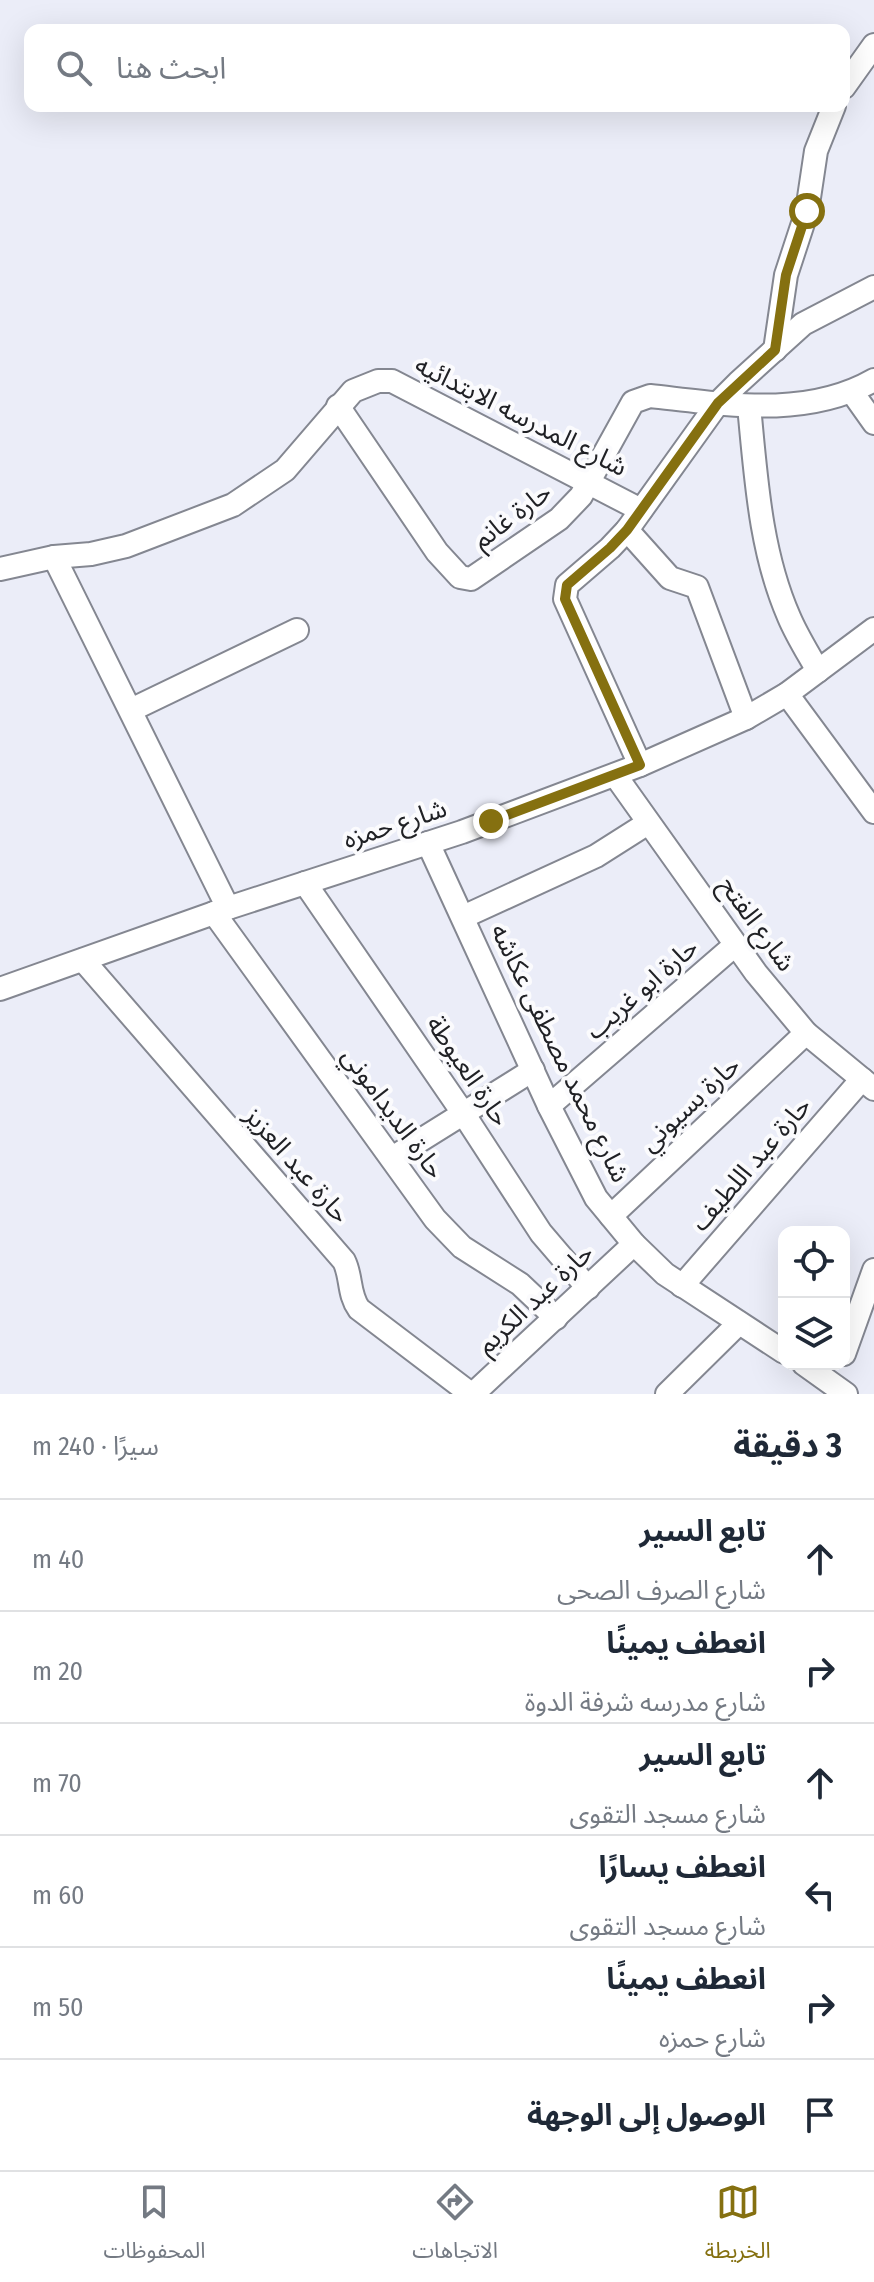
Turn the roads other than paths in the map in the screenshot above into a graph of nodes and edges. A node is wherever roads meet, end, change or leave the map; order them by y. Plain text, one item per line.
1 (874, 45) edge
2 (850, 79) edge
3 (832, 112) edge
4 (874, 287) edge
5 (775, 350) junction
6 (874, 380) edge
7 (852, 392) junction
8 (718, 403) junction
9 (338, 406) junction
10 (749, 406) junction
11 (874, 423) edge
12 (589, 482) junction
13 (641, 510) junction
14 (627, 530) junction
15 (54, 557) junction
16 (0, 569) edge
17 (874, 629) edge
18 (297, 630) dead end
19 (818, 671) junction
20 (787, 694) junction
21 (131, 710) junction
22 (746, 718) junction
23 (640, 765) junction
24 (615, 775) junction
25 (874, 812) edge
26 (648, 823) junction
27 (428, 843) junction
28 (305, 883) junction
29 (221, 911) junction
30 (463, 917) junction
31 (735, 945) junction
32 (83, 960) junction
33 (0, 989) edge
34 (806, 1033) junction
35 (533, 1070) junction
36 (868, 1084) edge
37 (549, 1106) junction
38 (463, 1113) junction
39 (392, 1158) junction
40 (611, 1216) junction
41 (634, 1244) junction
42 (874, 1270) edge
43 (682, 1286) junction
44 (588, 1288) junction
45 (556, 1318) junction
46 (739, 1323) junction
47 (850, 1337) edge
48 (778, 1348) edge
49 (817, 1370) edge
50 (840, 1381) edge
51 (472, 1394) edge
52 (667, 1394) edge

1 - 2 street
3 - 5 street
4 - 5 street
5 - 8 street
6 - 7 street
7 - 10 street
7 - 11 street
8 - 10 street
8 - 12 street, حارة غانم
8 - 13 street
9 - 12 street, شارع المدرسه الابتدائيه
9 - 12 street, حارة غانم
9 - 15 street, شارع المدرسه الابتدائيه
10 - 19 street
12 - 13 street, شارع المدرسه الابتدائيه
13 - 14 street
14 - 22 street
14 - 23 street
15 - 16 street, شارع المدرسه الابتدائيه
15 - 21 street, حارة الديداموني
17 - 19 street, شارع حمزه
18 - 21 street
19 - 20 street, شارع حمزه
20 - 22 street, شارع حمزه
20 - 25 street
21 - 29 street, حارة الديداموني
22 - 23 street, شارع حمزه
23 - 24 street, شارع حمزه
24 - 26 street, شارع الفتح
24 - 27 street, شارع حمزه
26 - 30 street
26 - 31 street, شارع الفتح
27 - 28 street, شارع حمزه
27 - 30 street, شارع محمد مصطفى عكاشه
28 - 29 street, شارع حمزه
28 - 38 street, حارة العيوطة
29 - 32 street, شارع حمزه
29 - 39 street, حارة الديداموني
30 - 35 street, شارع محمد مصطفى عكاشه
31 - 34 street, شارع الفتح
31 - 37 street, حارة ابو غريب
32 - 33 street, شارع حمزه
32 - 51 street, حارة عبد العزيز
34 - 36 street, شارع الفتح
34 - 40 street, حارة بسيوني
35 - 37 street, شارع محمد مصطفى عكاشه
35 - 38 street
36 - 43 street, حارة عبد اللطيف
37 - 40 street, شارع محمد مصطفى عكاشه
38 - 39 street
38 - 44 street, حارة العيوطة
39 - 45 street, حارة الديداموني
40 - 41 street, شارع محمد مصطفى عكاشه
41 - 43 street, شارع محمد مصطفى عكاشه
41 - 44 street, حارة عبد الكريم
42 - 47 street
43 - 46 street, شارع محمد مصطفى عكاشه
44 - 45 street, حارة عبد الكريم
45 - 51 street, حارة عبد الكريم
46 - 48 street, شارع محمد مصطفى عكاشه
46 - 52 street
49 - 50 street

